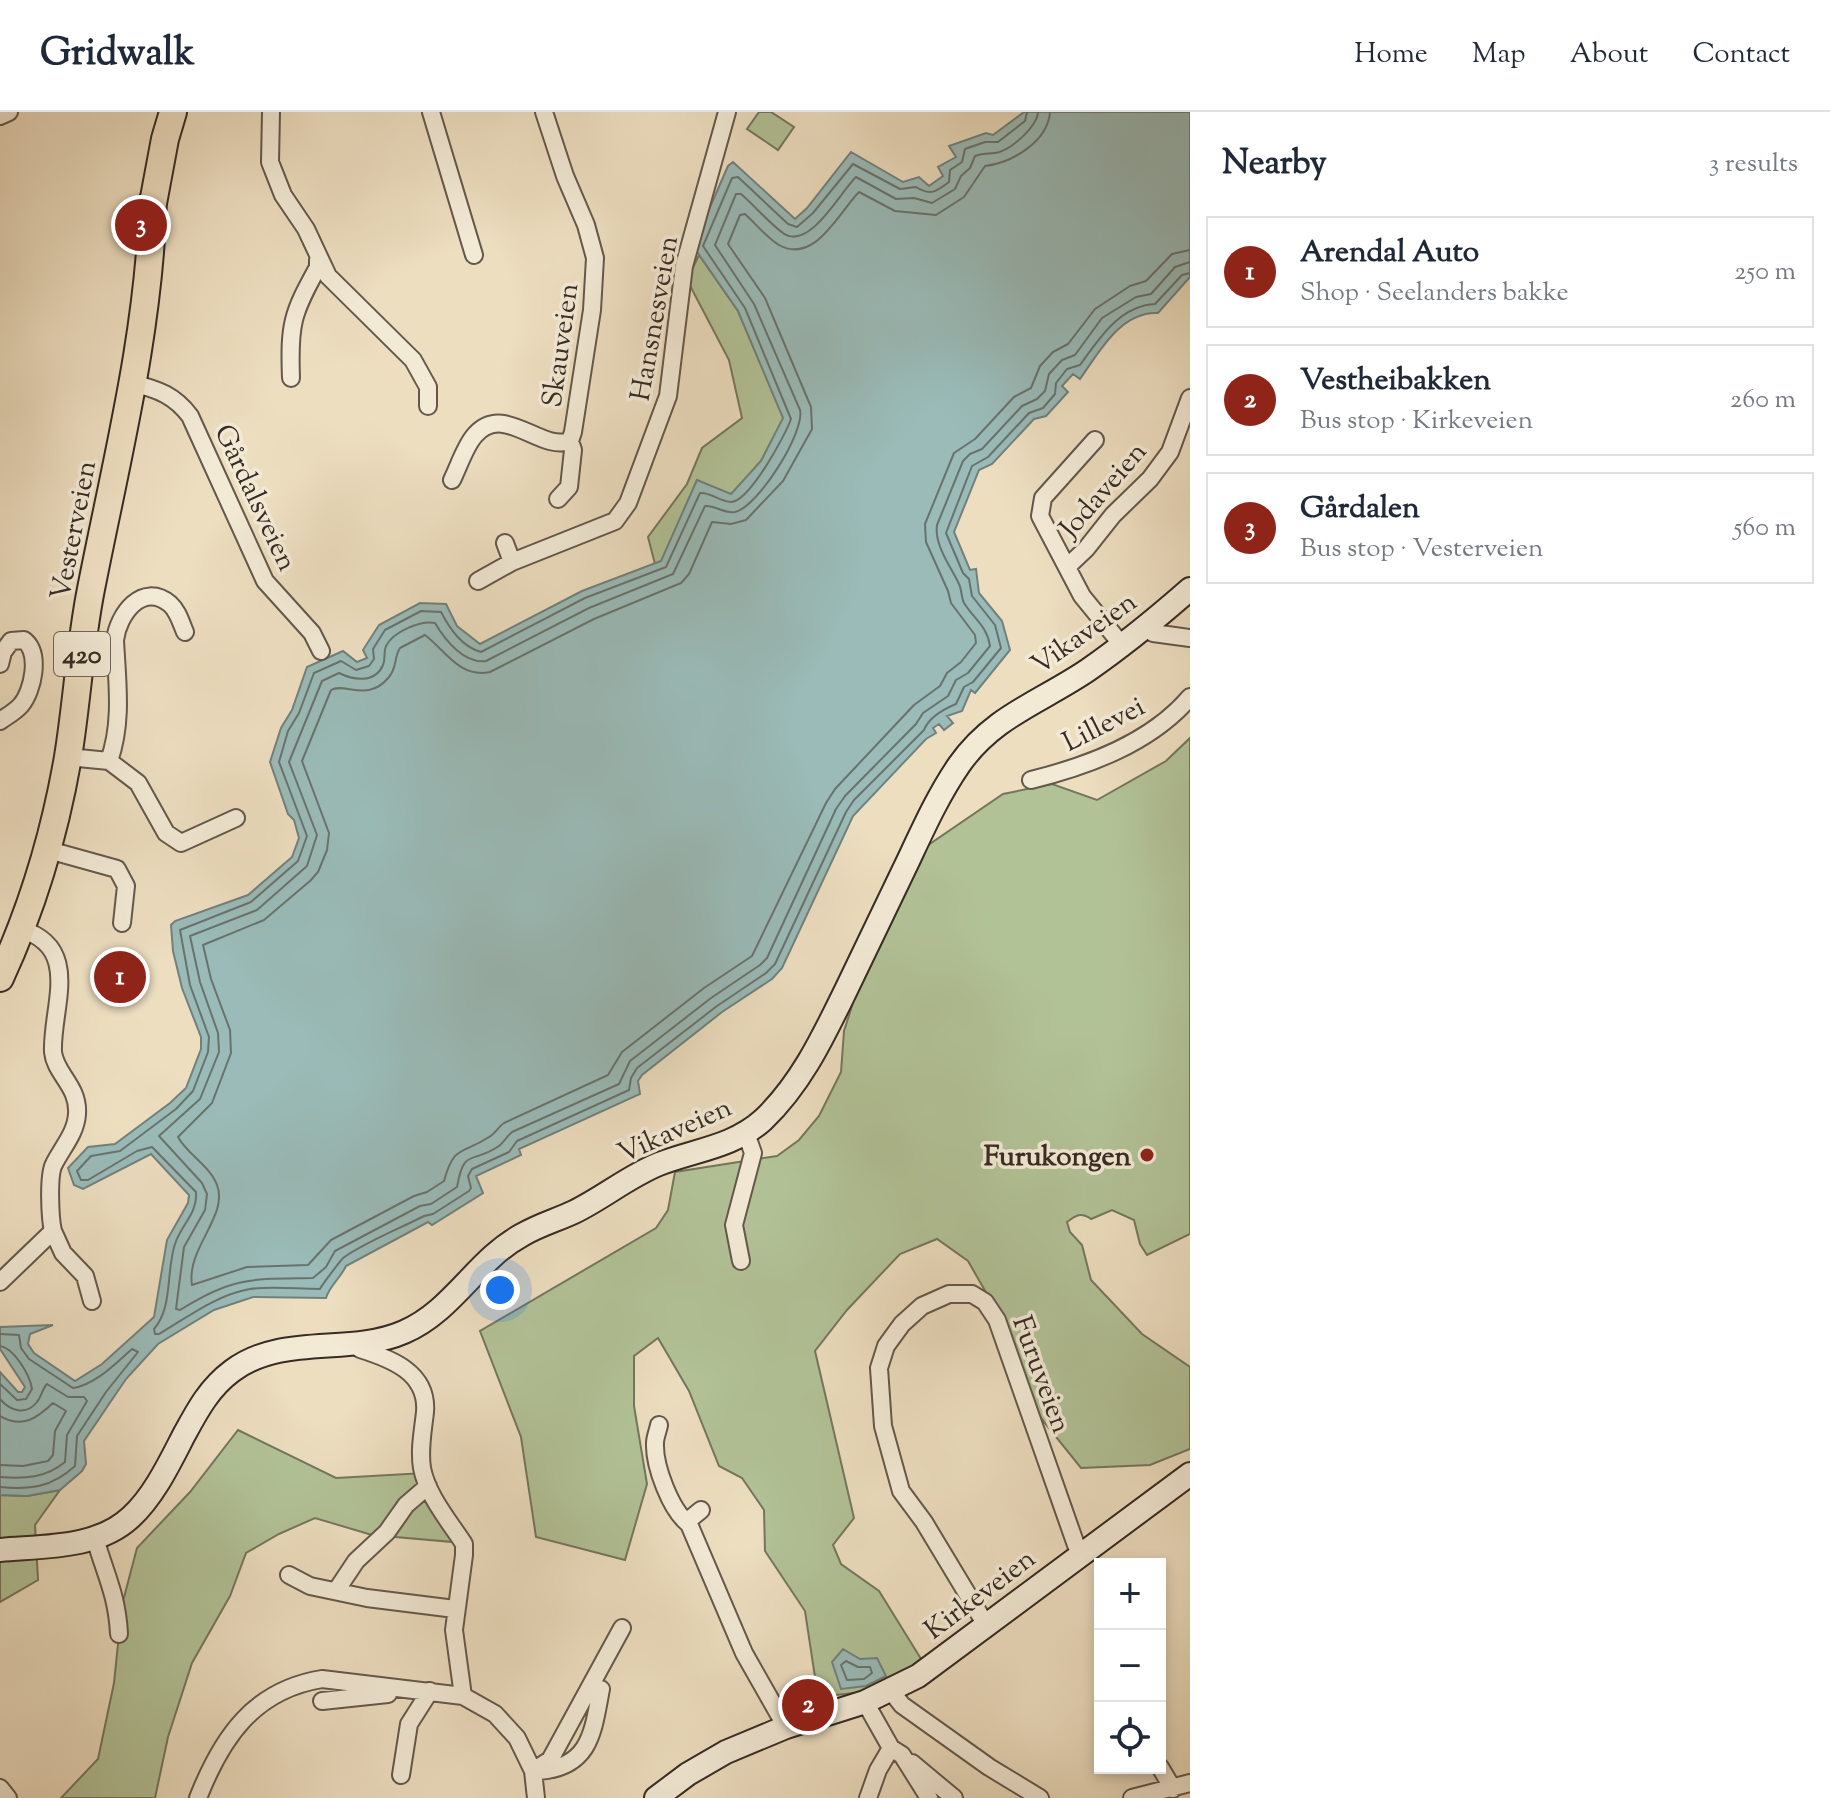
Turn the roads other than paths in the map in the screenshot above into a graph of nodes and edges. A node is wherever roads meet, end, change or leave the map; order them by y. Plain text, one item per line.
1 (9, 112) edge
2 (173, 112) edge
3 (271, 112) edge
4 (431, 112) edge
5 (544, 112) edge
6 (727, 112) edge
7 (0, 116) edge
8 (474, 255) dead end
9 (318, 260) junction
10 (291, 378) dead end
11 (134, 384) junction
12 (1190, 398) edge
13 (428, 406) dead end
14 (1095, 440) dead end
15 (570, 441) junction
16 (452, 480) dead end
17 (558, 499) dead end
18 (505, 543) dead end
19 (512, 562) junction
20 (1067, 567) junction
21 (478, 581) dead end
22 (1190, 589) edge
23 (1148, 626) junction
24 (185, 632) dead end
25 (1190, 638) edge
26 (1122, 645) junction
27 (321, 651) dead end
28 (0, 664) edge
29 (1190, 697) edge
30 (0, 721) edge
31 (68, 757) junction
32 (109, 761) junction
33 (1031, 780) dead end
34 (236, 818) dead end
35 (45, 849) junction
36 (122, 923) dead end
37 (20, 929) junction
38 (0, 978) edge
39 (746, 1133) junction
40 (53, 1231) junction
41 (741, 1261) dead end
42 (0, 1282) edge
43 (92, 1301) dead end
44 (356, 1343) junction
45 (659, 1425) dead end
46 (1190, 1474) edge
47 (428, 1486) junction
48 (701, 1510) dead end
49 (689, 1524) junction
50 (95, 1538) junction
51 (0, 1550) edge
52 (1083, 1553) junction
53 (289, 1575) dead end
54 (336, 1591) junction
55 (455, 1609) junction
56 (986, 1625) junction
57 (622, 1628) dead end
58 (119, 1634) dead end
59 (401, 1689) junction
60 (601, 1689) dead end
61 (430, 1691) junction
62 (891, 1691) junction
63 (463, 1696) junction
64 (322, 1701) dead end
65 (865, 1702) junction
66 (786, 1727) junction
67 (897, 1751) junction
68 (533, 1771) junction
69 (1164, 1774) edge
70 (401, 1775) dead end
71 (1190, 1783) edge
72 (0, 1788) edge
73 (1173, 1789) junction
74 (8, 1798) edge
75 (198, 1798) edge
76 (536, 1798) edge
77 (656, 1798) edge
78 (868, 1798) edge
79 (929, 1798) edge
80 (954, 1798) edge
81 (1040, 1798) edge
82 (1132, 1798) edge

1 - 7 street
2 - 11 main road, Vesterveien / 420
3 - 9 street
4 - 8 street
5 - 15 street, Skauveien
6 - 19 street, Hansnesveien
9 - 10 street
9 - 13 street
11 - 27 street, Gårdalsveien
11 - 31 main road, Vesterveien / 420
12 - 20 street, Jodaveien
14 - 20 street
15 - 16 street, Skauveien
15 - 17 street
18 - 19 street
19 - 21 street, Hansnesveien
20 - 26 street
22 - 23 main road, Vikaveien
23 - 25 street
23 - 26 main road, Vikaveien
24 - 32 street
26 - 39 main road, Vikaveien
28 - 30 street
29 - 33 street, Lillevei
31 - 32 street
31 - 35 main road, Vesterveien / 420
32 - 34 street
35 - 36 street
35 - 37 main road, Vesterveien / 420
37 - 38 main road, Vesterveien / 420
37 - 40 street
39 - 41 street
39 - 44 main road, Vikaveien
40 - 42 street
40 - 43 street
44 - 47 street
44 - 50 main road, Vikaveien
45 - 49 street
46 - 52 main road, Kirkeveien
47 - 54 street
47 - 55 street
48 - 49 street
49 - 66 street
50 - 51 main road, Vikaveien
50 - 58 street
52 - 56 main road, Kirkeveien
52 - 56 street, Furuveien
53 - 54 street
54 - 55 street
55 - 63 street
56 - 62 main road, Kirkeveien
57 - 68 street
59 - 61 street
59 - 64 street
59 - 75 street
60 - 68 street
61 - 63 street
61 - 70 street
62 - 65 main road, Kirkeveien
62 - 81 street
63 - 68 street
65 - 66 main road, Kirkeveien
65 - 67 street
66 - 77 main road, Kirkeveien
67 - 78 street
67 - 79 street
67 - 80 street
68 - 76 street
69 - 73 street
71 - 73 street
72 - 74 street
73 - 82 street

